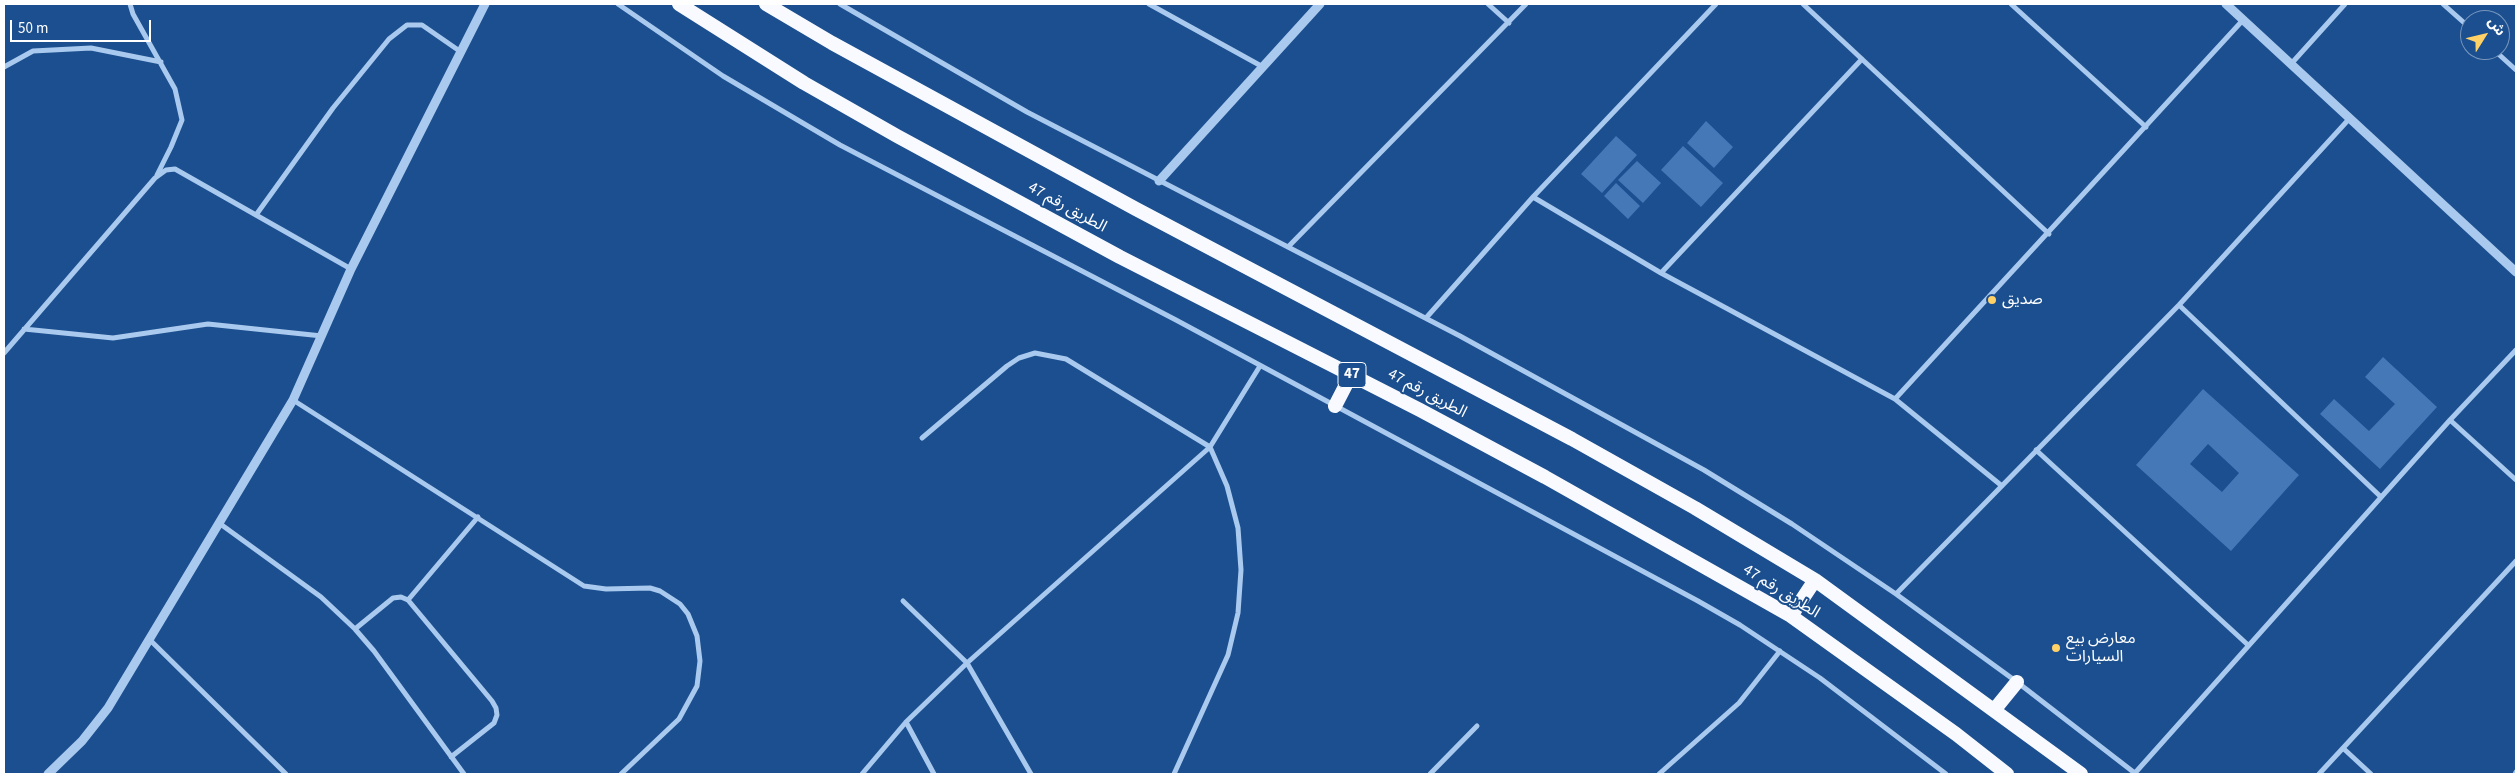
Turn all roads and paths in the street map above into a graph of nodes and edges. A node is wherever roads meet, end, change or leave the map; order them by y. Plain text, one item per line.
1 (130, 4) edge
2 (485, 4) edge
3 (618, 4) edge
4 (679, 4) edge
5 (766, 4) edge
6 (840, 4) edge
7 (1149, 4) edge
8 (1320, 4) edge
9 (1488, 4) edge
10 (1526, 4) edge
11 (1716, 4) edge
12 (1803, 4) edge
13 (2011, 4) edge
14 (2226, 4) edge
15 (2346, 4) edge
16 (2443, 4) edge
17 (2460, 19) edge
18 (2243, 20) junction
19 (1509, 23) junction
20 (461, 52) junction
21 (1862, 59) junction
22 (2505, 60) edge
23 (161, 62) junction
24 (2291, 64) junction
25 (4, 67) edge
26 (1263, 67) junction
27 (2516, 70) edge
28 (2350, 118) junction
29 (2146, 127) junction
30 (155, 178) junction
31 (1159, 181) junction
32 (1533, 197) junction
33 (256, 215) junction
34 (2049, 234) junction
35 (1288, 247) junction
36 (351, 269) junction
37 (2516, 272) edge
38 (1661, 273) junction
39 (2179, 305) junction
40 (1426, 318) junction
41 (24, 330) junction
42 (322, 336) junction
43 (2516, 350) edge
44 (4, 353) edge
45 (1260, 366) junction
46 (1351, 375) junction
47 (293, 400) junction
48 (1895, 400) junction
49 (1335, 406) junction
50 (2450, 420) junction
51 (922, 438) dead end
52 (1210, 447) junction
53 (2036, 450) junction
54 (2516, 480) edge
55 (2002, 486) junction
56 (2381, 497) junction
57 (478, 517) junction
58 (218, 522) junction
59 (2516, 561) edge
60 (1815, 580) junction
61 (1896, 594) junction
62 (408, 600) junction
63 (903, 601) dead end
64 (1791, 616) junction
65 (356, 629) junction
66 (149, 639) junction
67 (2248, 645) junction
68 (1780, 651) junction
69 (967, 664) junction
70 (2017, 682) junction
71 (1995, 709) junction
72 (906, 722) junction
73 (1477, 726) dead end
74 (2344, 749) junction
75 (451, 757) junction
76 (48, 774) edge
77 (286, 774) edge
78 (464, 774) edge
79 (621, 774) edge
80 (862, 774) edge
81 (934, 774) edge
82 (1031, 774) edge
83 (1174, 774) edge
84 (1430, 774) edge
85 (1659, 774) edge
86 (1946, 774) edge
87 (2007, 774) edge
88 (2081, 774) edge
89 (2136, 774) edge
90 (2319, 774) edge
91 (2371, 774) edge

1 - 23 street
2 - 20 street
3 - 45 street
4 - 46 highway, الطريق رقم 47 / 47
5 - 60 highway, الطريق رقم 47
6 - 31 street
7 - 26 street
8 - 26 street
9 - 19 street
10 - 19 street
11 - 32 street
12 - 21 street
13 - 29 street
14 - 18 street
15 - 24 street
16 - 17 street
18 - 24 street
18 - 29 street
19 - 35 street
20 - 33 street
20 - 36 street
21 - 34 street
21 - 38 street
22 - 27 street
23 - 25 street
23 - 30 street
24 - 28 street
26 - 31 street
28 - 37 street
28 - 39 street
29 - 34 street
30 - 33 street
30 - 41 street
31 - 35 street
32 - 38 street
32 - 40 street
33 - 36 street
34 - 48 street
35 - 40 street
36 - 42 street
38 - 48 street
39 - 53 street
39 - 56 street
40 - 61 street
41 - 42 street
41 - 44 street
42 - 47 street
43 - 50 street
45 - 49 street
45 - 52 street
46 - 49 highway
46 - 64 highway, الطريق رقم 47 / 47
47 - 57 street
47 - 58 street
48 - 55 street
49 - 68 street
50 - 54 street
50 - 56 street
51 - 52 street
52 - 69 street
52 - 83 street
53 - 55 street
53 - 67 street
55 - 61 street
56 - 67 street
57 - 62 street
57 - 79 street
58 - 65 street
58 - 66 street
59 - 74 street
60 - 64 highway
60 - 71 highway, الطريق رقم 47
61 - 70 street
62 - 65 street
62 - 75 street
63 - 69 street
64 - 87 highway, الطريق رقم 47 / 47
65 - 75 street
66 - 76 street
66 - 77 street
67 - 89 street
68 - 85 street
68 - 86 street
69 - 72 street
69 - 82 street
70 - 71 highway
70 - 89 street
71 - 88 highway, الطريق رقم 47
72 - 80 street
72 - 81 street
73 - 84 street
74 - 90 street
74 - 91 street
75 - 78 street

